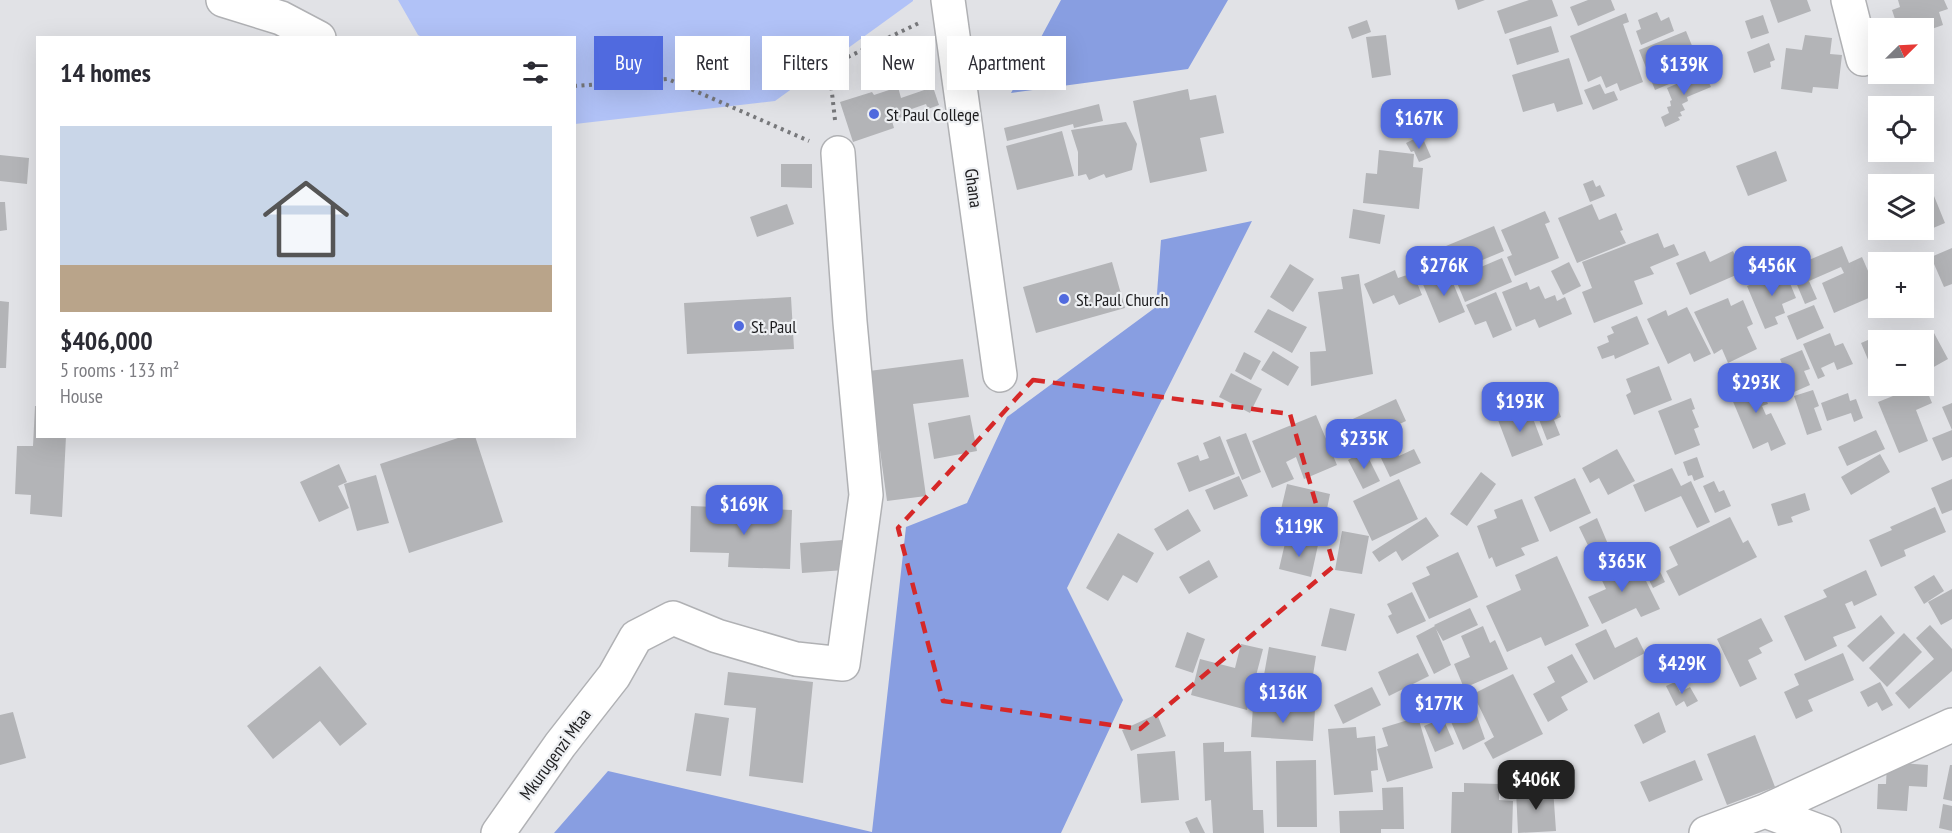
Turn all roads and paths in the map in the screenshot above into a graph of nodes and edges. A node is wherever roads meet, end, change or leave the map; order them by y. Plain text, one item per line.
1 (223, 0) edge
2 (1848, 0) edge
3 (949, 5) edge
4 (315, 36) edge
5 (1863, 59) dead end
6 (576, 86) edge
7 (838, 153) junction
8 (1000, 375) dead end
9 (1952, 725) edge
10 (1765, 811) junction
11 (498, 833) edge
12 (1706, 833) edge
13 (1824, 833) edge

1 - 4 street
2 - 5 street
3 - 7 path
3 - 8 street, Ghana
6 - 7 path
7 - 11 street, Mkurugenzi Mtaa
9 - 10 street
10 - 12 street
10 - 13 street

